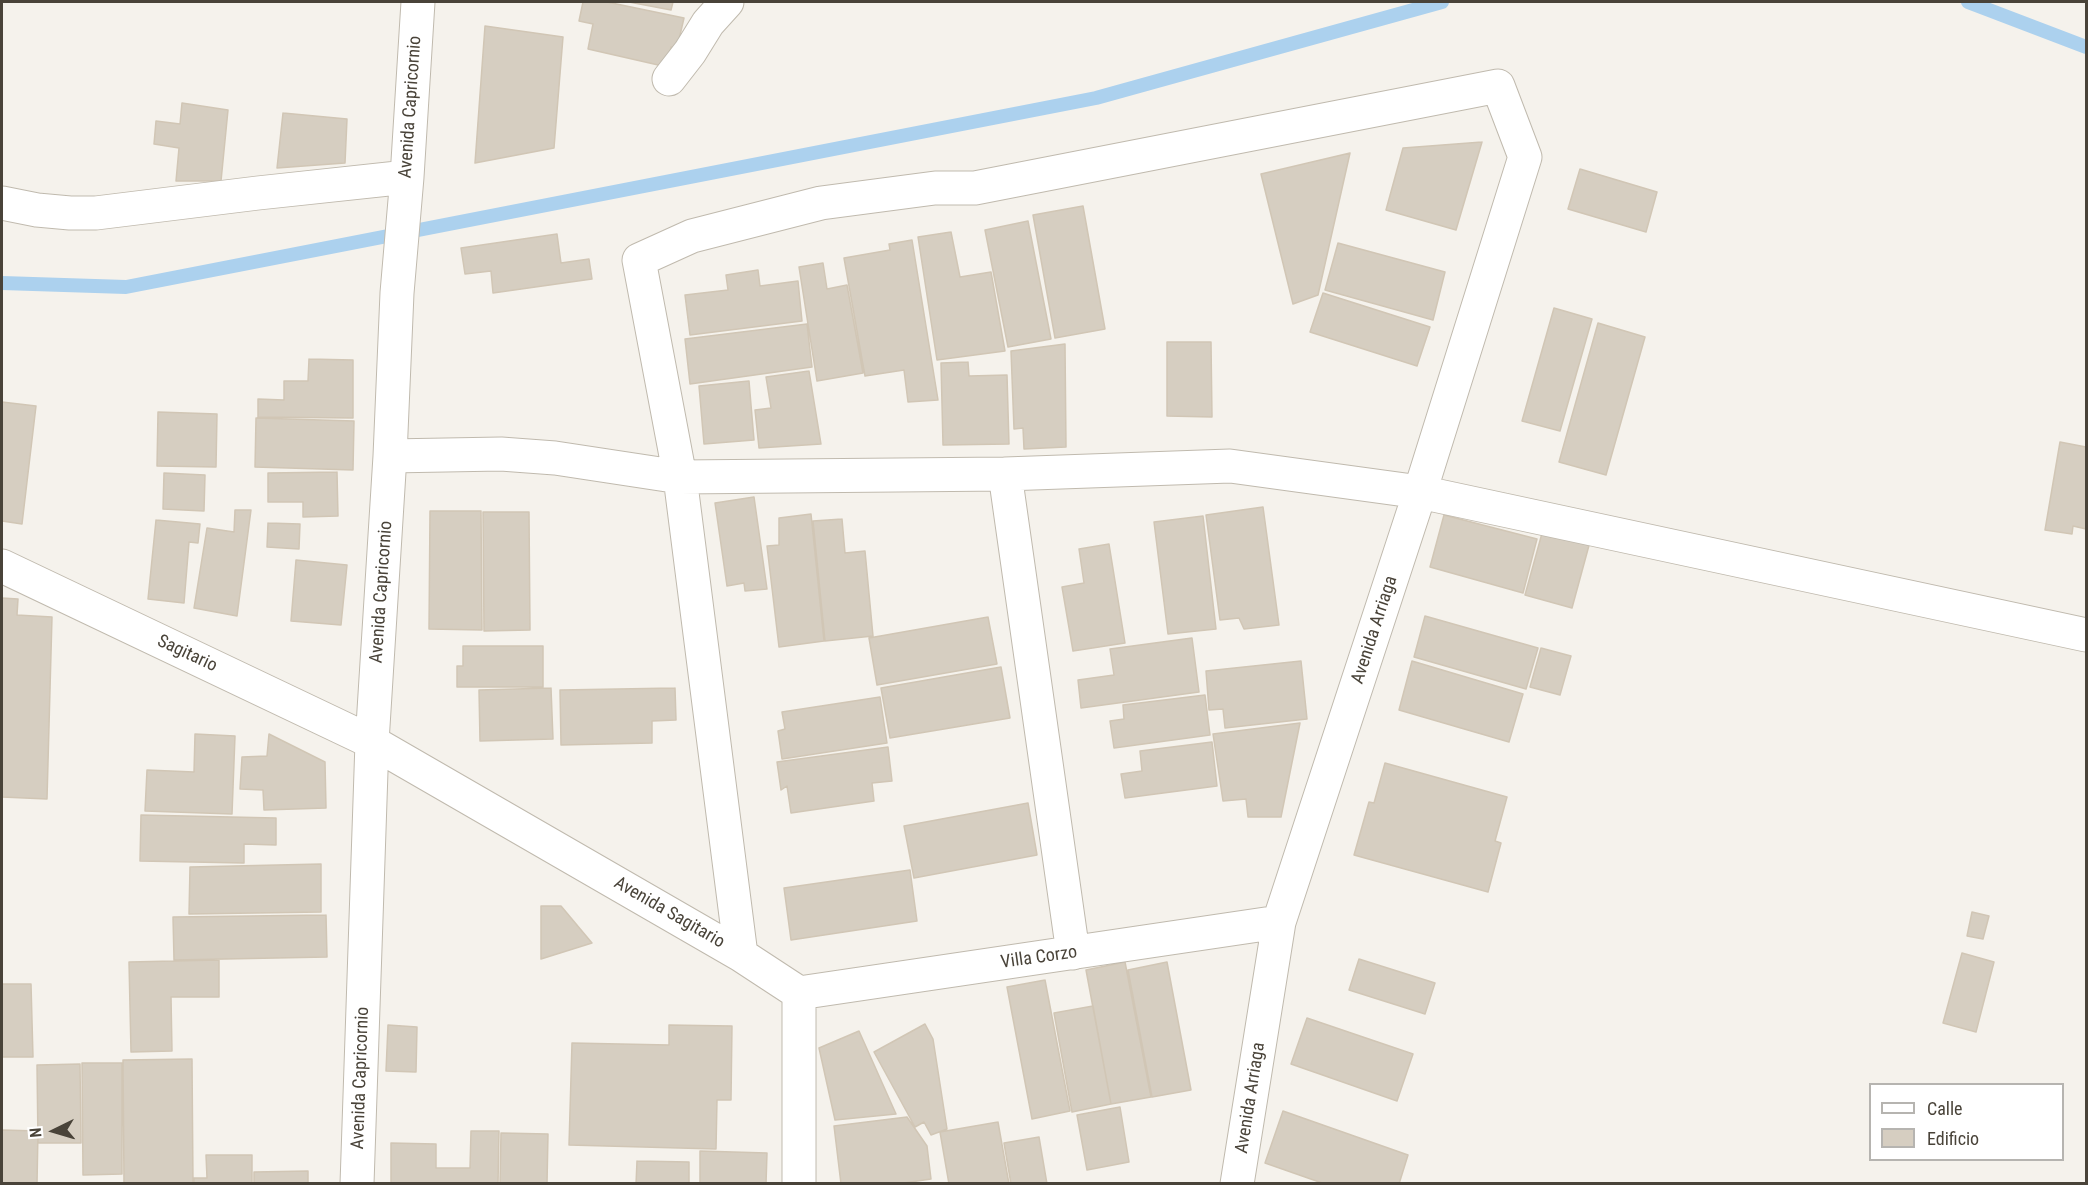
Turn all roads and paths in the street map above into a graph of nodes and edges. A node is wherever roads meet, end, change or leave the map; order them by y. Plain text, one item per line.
1 (418, 2) edge
2 (718, 12) edge
3 (669, 80) dead end
4 (406, 185) junction
5 (2, 203) edge
6 (390, 456) junction
7 (1005, 474) junction
8 (681, 477) junction
9 (1420, 492) junction
10 (2, 566) edge
11 (2086, 635) edge
12 (372, 742) junction
13 (1279, 922) junction
14 (1073, 952) junction
15 (741, 955) junction
16 (799, 993) junction
17 (357, 1184) edge
18 (799, 1184) edge
19 (1237, 1184) edge

1 - 4 street, Avenida Capricornio
2 - 3 street
4 - 5 street
4 - 6 street, Avenida Capricornio
6 - 8 street
6 - 12 street, Avenida Capricornio
7 - 8 street
7 - 9 street
7 - 14 street
8 - 9 street, Avenida Arriaga
8 - 15 street
9 - 11 street
9 - 13 street, Avenida Arriaga
10 - 12 street, Sagitario
12 - 15 street, Avenida Sagitario
12 - 17 street, Avenida Capricornio
13 - 14 street, Villa Corzo
13 - 19 street, Avenida Arriaga
14 - 16 street, Villa Corzo
15 - 16 street, Avenida Sagitario
16 - 18 street

